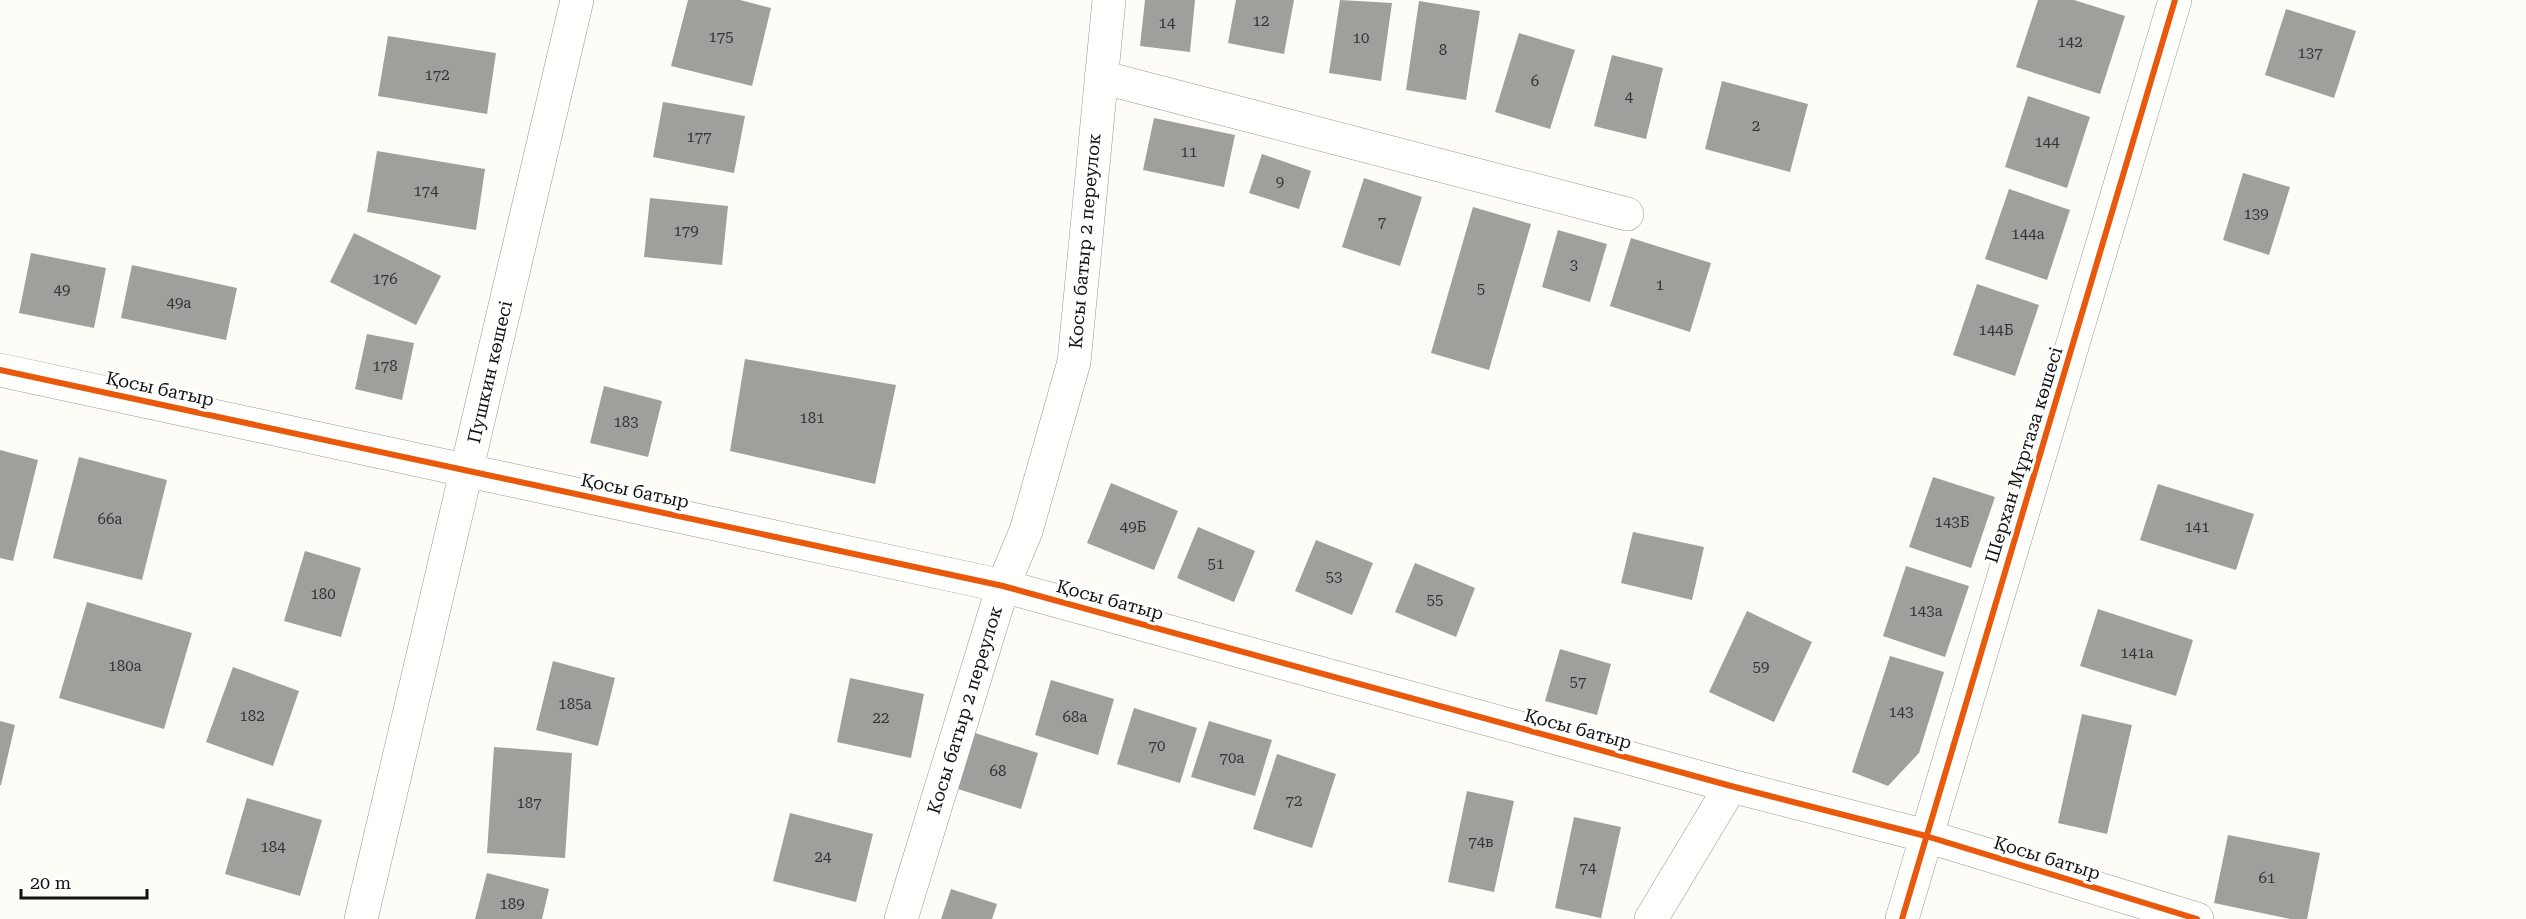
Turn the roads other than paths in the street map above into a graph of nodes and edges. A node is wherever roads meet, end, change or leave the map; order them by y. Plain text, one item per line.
1 (577, 0) edge
2 (1109, 0) edge
3 (2175, 0) edge
4 (1101, 77) junction
5 (1627, 214) dead end
6 (0, 370) edge
7 (467, 470) junction
8 (1003, 586) junction
9 (1731, 786) junction
10 (1926, 837) junction
11 (362, 919) edge
12 (901, 919) edge
13 (1652, 919) edge
14 (1902, 919) edge
15 (2197, 919) edge

1 - 7 street, Пушкин көшесі
2 - 4 street, Косы батыр 2 переулок
3 - 10 street, Шерхан Мұртаза көшесі
4 - 5 street
4 - 8 street, Косы батыр 2 переулок
6 - 7 street, Қосы батыр
7 - 8 street, Қосы батыр
7 - 11 street, Пушкин көшесі
8 - 9 street, Қосы батыр
8 - 12 street, Косы батыр 2 переулок
9 - 10 street, Қосы батыр
9 - 13 street
10 - 14 street, Шерхан Мұртаза көшесі
10 - 15 street, Қосы батыр

